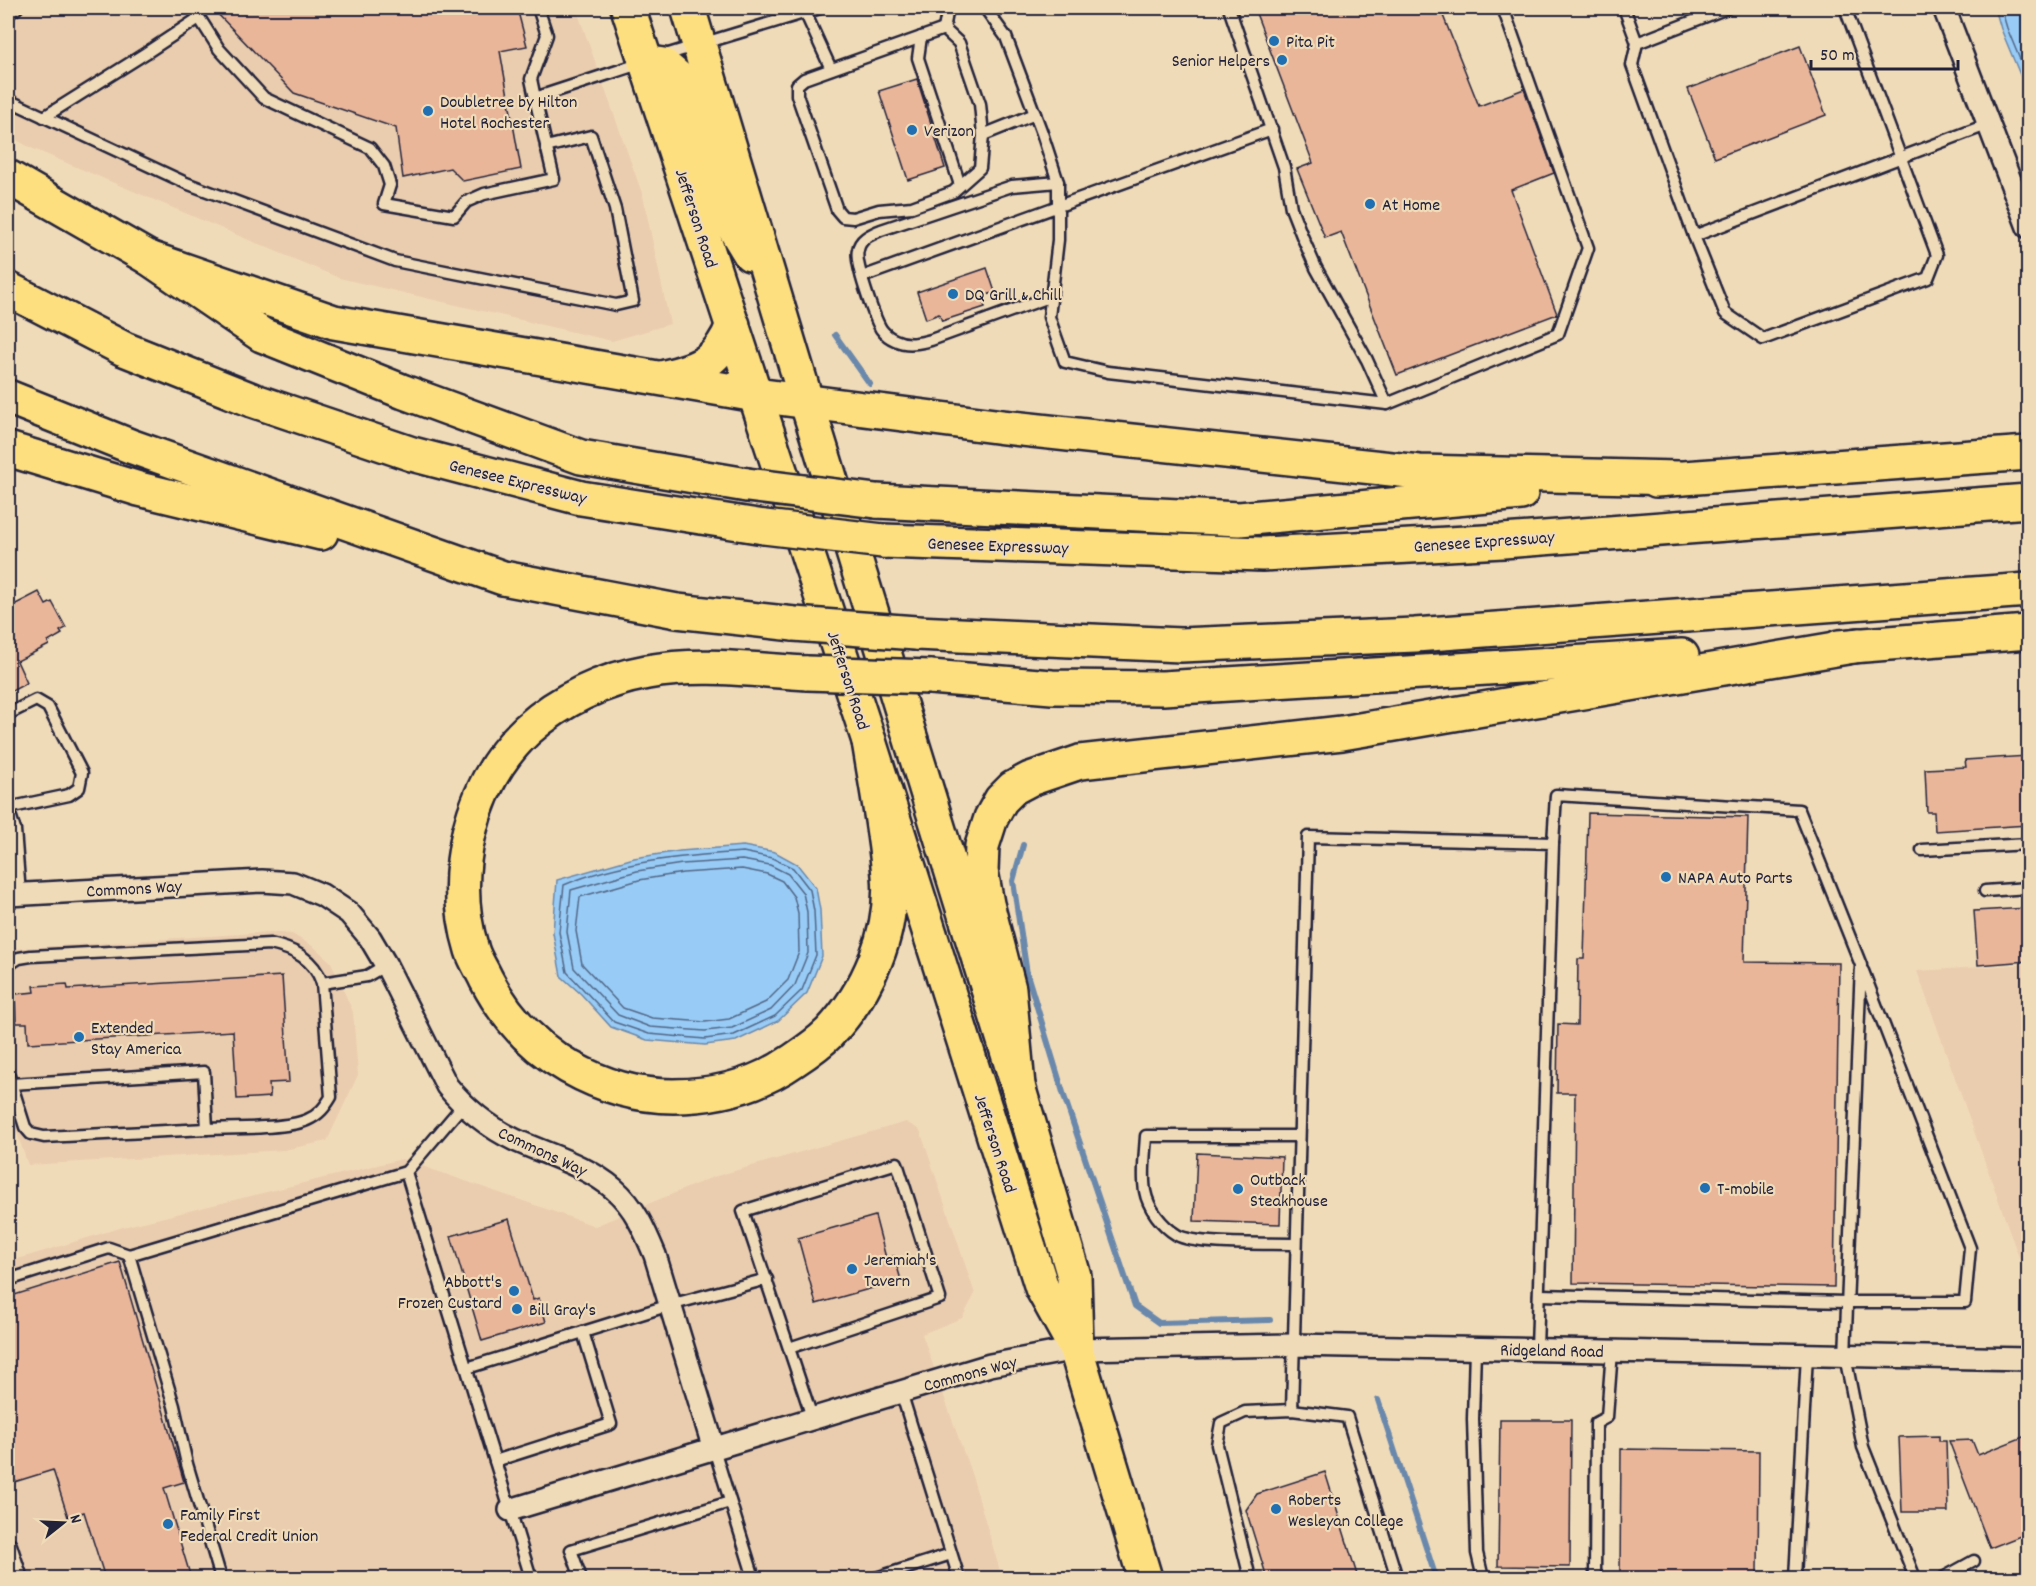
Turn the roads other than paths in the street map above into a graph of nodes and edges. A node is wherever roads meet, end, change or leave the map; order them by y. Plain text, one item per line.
1 (17, 8) edge
2 (192, 8) edge
3 (538, 8) edge
4 (628, 8) edge
5 (688, 8) edge
6 (820, 8) edge
7 (948, 8) edge
8 (985, 8) edge
9 (1229, 8) edge
10 (1503, 8) edge
11 (1624, 8) edge
12 (1727, 8) edge
13 (1845, 8) edge
14 (1944, 8) edge
15 (805, 12) junction
16 (8, 14) edge
17 (199, 18) junction
18 (944, 29) junction
19 (921, 37) junction
20 (1637, 43) junction
21 (700, 45) junction
22 (645, 62) junction
23 (831, 69) junction
24 (535, 99) junction
25 (8, 100) edge
26 (1035, 114) junction
27 (44, 117) junction
28 (1989, 124) junction
29 (1272, 129) junction
30 (982, 135) junction
31 (546, 147) junction
32 (1902, 158) junction
33 (8, 177) edge
34 (1058, 182) junction
35 (960, 185) junction
36 (1058, 207) junction
37 (2028, 227) edge
38 (1695, 236) junction
39 (148, 258) junction
40 (862, 277) junction
41 (8, 289) edge
42 (775, 296) junction
43 (1052, 296) junction
44 (733, 325) junction
45 (660, 378) junction
46 (756, 395) junction
47 (8, 397) edge
48 (806, 400) junction
49 (1387, 404) junction
50 (8, 449) edge
51 (2028, 453) edge
52 (1678, 478) junction
53 (2028, 501) edge
54 (503, 578) junction
55 (2028, 590) edge
56 (2028, 632) edge
57 (1859, 645) junction
58 (8, 714) edge
59 (869, 741) junction
60 (8, 808) edge
61 (1553, 843) junction
62 (2028, 844) edge
63 (1922, 850) dead end
64 (2028, 888) edge
65 (1985, 891) dead end
66 (14, 894) edge
67 (8, 965) edge
68 (386, 965) junction
69 (1861, 965) junction
70 (322, 983) junction
71 (9, 1078) edge
72 (1018, 1086) junction
73 (462, 1104) junction
74 (207, 1130) junction
75 (1299, 1136) junction
76 (406, 1172) junction
77 (1295, 1244) junction
78 (129, 1255) junction
79 (767, 1279) junction
80 (8, 1280) edge
81 (1539, 1295) junction
82 (1847, 1302) junction
83 (670, 1305) junction
84 (583, 1332) junction
85 (1293, 1345) junction
86 (789, 1348) junction
87 (1475, 1348) junction
88 (1076, 1349) junction
89 (1537, 1350) junction
90 (1612, 1351) junction
91 (1807, 1355) junction
92 (1845, 1356) junction
93 (2028, 1359) edge
94 (467, 1368) junction
95 (901, 1392) junction
96 (1292, 1410) junction
97 (813, 1420) junction
98 (714, 1449) junction
99 (495, 1461) junction
100 (730, 1502) junction
101 (510, 1510) junction
102 (8, 1545) edge
103 (951, 1554) junction
104 (1974, 1561) dead end
105 (22, 1578) edge
106 (221, 1578) edge
107 (531, 1578) edge
108 (581, 1578) edge
109 (754, 1578) edge
110 (876, 1578) edge
111 (959, 1578) edge
112 (1145, 1578) edge
113 (1250, 1578) edge
114 (1397, 1578) edge
115 (1483, 1578) edge
116 (1595, 1578) edge
117 (1795, 1578) edge
118 (1915, 1578) edge
119 (1943, 1578) edge

1 - 16 lane
2 - 17 lane
3 - 24 lane
4 - 22 main road, Jefferson Road
5 - 21 main road, Jefferson Road
6 - 15 lane
7 - 18 lane
8 - 26 lane
9 - 29 lane
10 - 49 lane
11 - 20 lane
12 - 20 lane
13 - 32 lane
14 - 28 street
15 - 21 lane
15 - 23 lane
17 - 27 lane
17 - 31 lane
18 - 19 lane
18 - 30 lane
19 - 23 lane
19 - 35 lane
20 - 38 lane
21 - 22 lane
21 - 42 main road, Jefferson Road
22 - 24 lane
22 - 42 main road
22 - 44 main road, Jefferson Road
23 - 35 lane
24 - 31 lane
25 - 27 lane
26 - 30 lane
26 - 34 lane
27 - 31 lane
28 - 32 lane
28 - 37 street
29 - 36 lane
29 - 49 lane
30 - 35 lane
32 - 38 lane
32 - 38 lane
33 - 39 main road
34 - 36 lane
34 - 40 lane
36 - 40 lane
36 - 43 lane
39 - 45 main road
39 - 52 main road, bridge
40 - 43 lane
41 - 53 main road, Genesee Expressway, bridge
42 - 48 main road, Jefferson Road
43 - 49 lane
44 - 45 main road
44 - 46 main road, Jefferson Road
45 - 46 main road
46 - 48 main road
46 - 59 main road, Jefferson Road
47 - 54 main road
48 - 52 main road
48 - 72 main road, Jefferson Road
50 - 54 main road
51 - 52 main road
54 - 55 main road, bridge
56 - 57 main road
57 - 59 main road, bridge
57 - 72 main road
58 - 60 lane
59 - 88 main road, Jefferson Road
60 - 66 lane
61 - 69 lane
61 - 75 lane
61 - 81 lane
62 - 63 lane
64 - 65 lane
66 - 68 street, Commons Way
67 - 70 lane
68 - 70 lane
68 - 73 street, Commons Way
69 - 82 lane
69 - 82 lane
70 - 74 lane
71 - 74 lane
71 - 74 lane
72 - 88 main road, Jefferson Road
73 - 76 lane
73 - 83 street, Commons Way
75 - 77 lane
75 - 77 lane
76 - 78 lane
76 - 94 lane
77 - 85 lane
78 - 80 lane
78 - 106 lane
79 - 83 lane
79 - 86 lane
79 - 86 lane
81 - 82 lane
81 - 89 lane
82 - 92 lane
83 - 84 lane
83 - 98 street, Commons Way
84 - 94 lane
84 - 99 lane
85 - 87 street, Ridgeland Road
85 - 88 street, Ridgeland Road
85 - 96 lane
86 - 97 lane
87 - 89 street, Ridgeland Road
87 - 115 lane
88 - 95 street, Commons Way
88 - 112 main road, Jefferson Road
89 - 90 street, Ridgeland Road
90 - 91 street, Ridgeland Road
90 - 116 lane
91 - 92 street, Ridgeland Road
91 - 117 lane
92 - 93 street, Ridgeland Road
92 - 118 lane
94 - 99 lane
95 - 97 street, Commons Way
95 - 103 lane
96 - 113 lane
96 - 114 lane
97 - 98 street, Commons Way
98 - 100 lane
98 - 101 street
99 - 101 lane
100 - 108 lane
100 - 109 lane
101 - 107 lane
102 - 105 lane
103 - 110 lane
103 - 111 lane
104 - 119 lane

